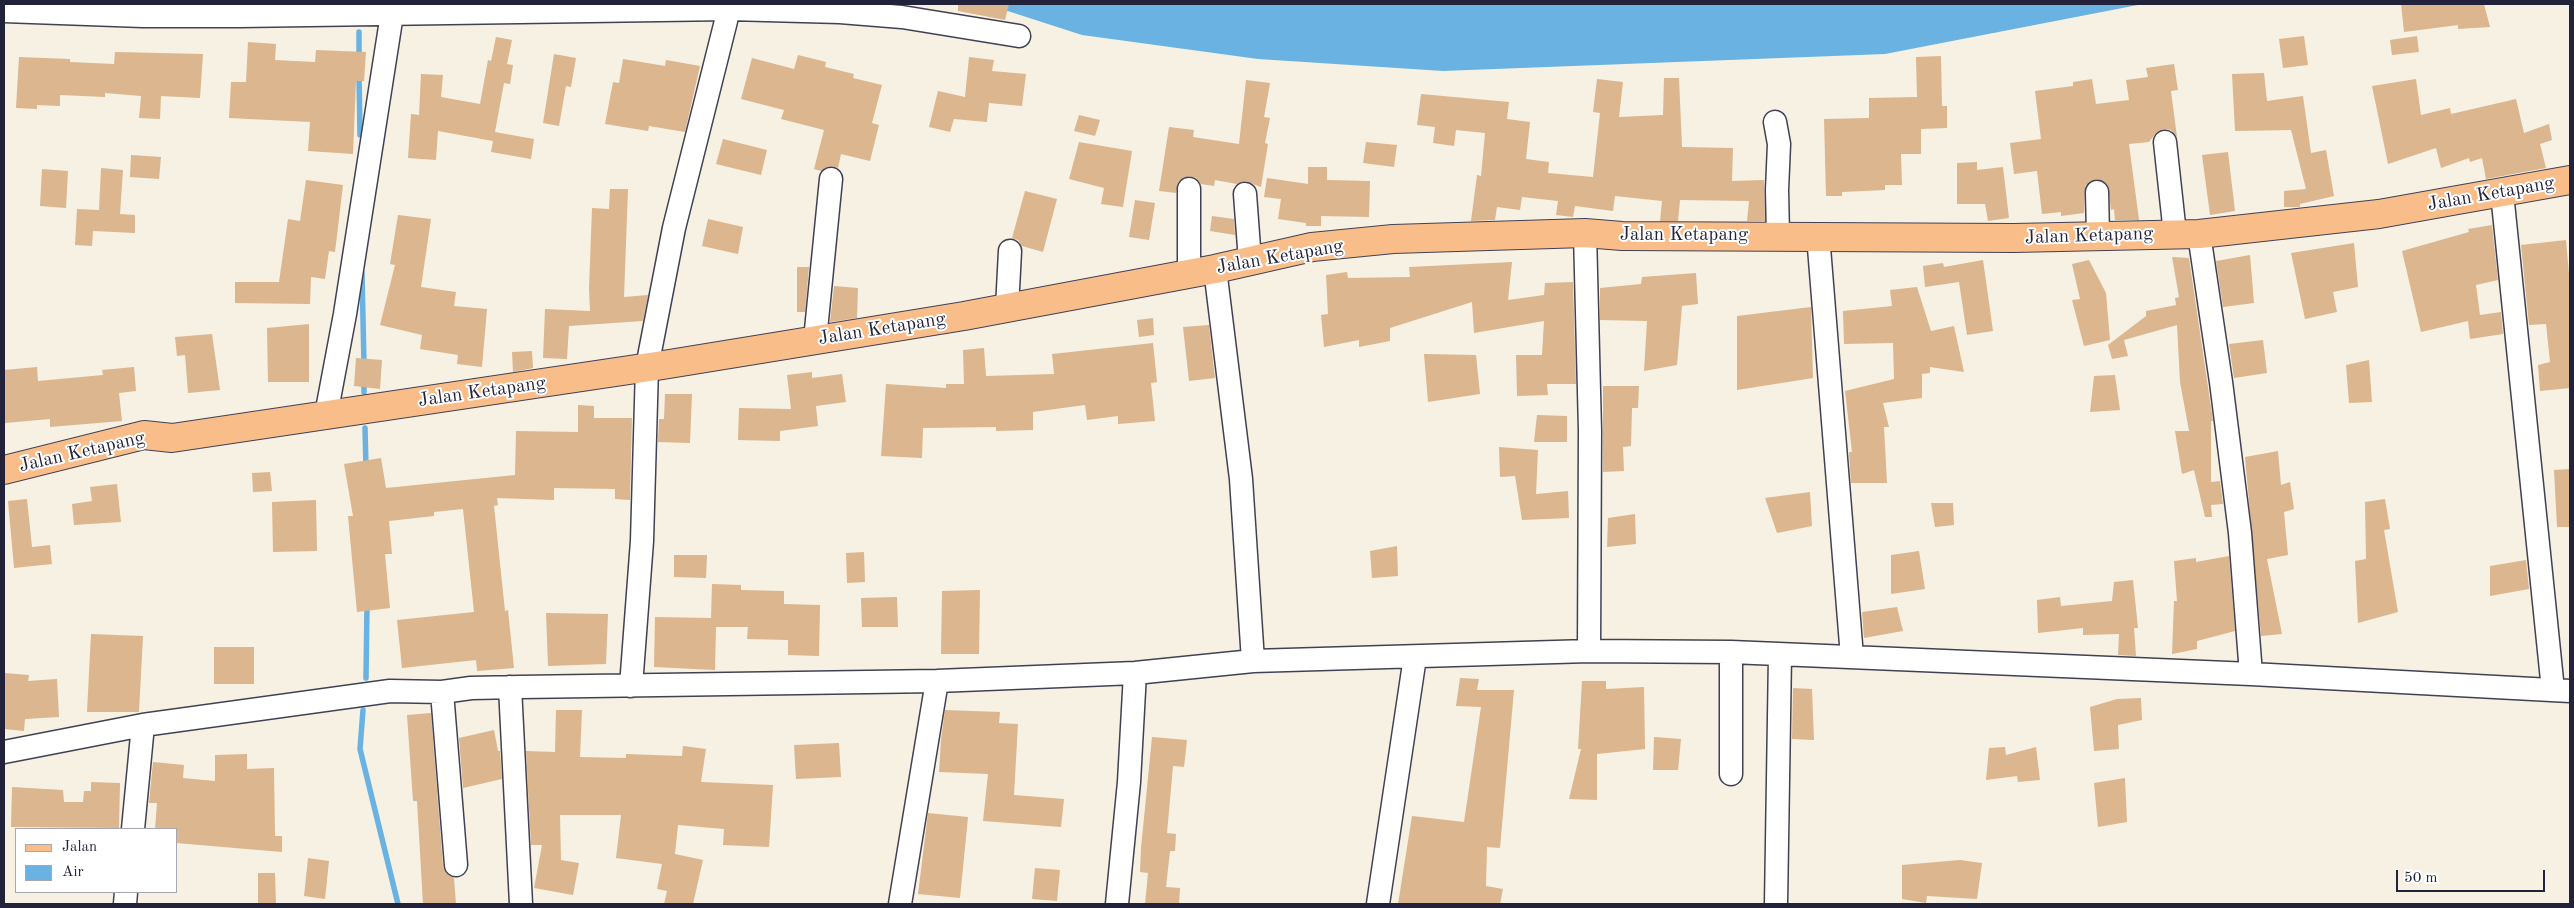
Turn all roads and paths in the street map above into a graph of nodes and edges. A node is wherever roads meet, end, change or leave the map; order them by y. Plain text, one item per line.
1 (560, 8) edge
2 (729, 9) junction
3 (4, 11) edge
4 (392, 14) junction
5 (1019, 36) dead end
6 (1775, 122) dead end
7 (2166, 142) dead end
8 (831, 179) dead end
9 (2561, 182) edge
10 (1189, 189) dead end
11 (2097, 192) dead end
12 (2502, 193) junction
13 (1245, 194) dead end
14 (1585, 233) junction
15 (2187, 234) junction
16 (1818, 235) junction
17 (2098, 235) junction
18 (1778, 236) junction
19 (1010, 251) dead end
20 (1250, 261) junction
21 (1202, 271) junction
22 (1007, 308) junction
23 (815, 340) junction
24 (647, 367) junction
25 (326, 415) junction
26 (4, 470) edge
27 (1589, 651) junction
28 (1731, 652) junction
29 (1780, 655) junction
30 (1415, 657) junction
31 (1852, 657) junction
32 (1254, 661) junction
33 (1135, 673) junction
34 (2251, 674) junction
35 (937, 681) junction
36 (630, 686) junction
37 (510, 687) junction
38 (2561, 690) edge
39 (442, 692) junction
40 (143, 725) junction
41 (4, 752) edge
42 (1731, 774) dead end
43 (133, 828) edge
44 (456, 866) dead end
45 (521, 904) edge
46 (900, 904) edge
47 (1117, 904) edge
48 (1378, 904) edge
49 (1776, 904) edge

1 - 2 street
1 - 4 street
2 - 5 street
2 - 24 street
3 - 4 street
4 - 25 street
6 - 18 street
7 - 15 street
8 - 23 street
9 - 12 main road, Jalan Ketapang
10 - 21 street
11 - 17 street
12 - 15 main road, Jalan Ketapang
12 - 38 street
13 - 20 street
14 - 18 main road, Jalan Ketapang
14 - 20 main road, Jalan Ketapang
14 - 27 street
15 - 17 main road, Jalan Ketapang
15 - 34 street
16 - 17 main road, Jalan Ketapang
16 - 18 main road, Jalan Ketapang
16 - 31 street
19 - 22 street
20 - 21 main road, Jalan Ketapang
21 - 22 main road, Jalan Ketapang
21 - 32 street
22 - 23 main road, Jalan Ketapang
23 - 24 main road, Jalan Ketapang
24 - 25 main road, Jalan Ketapang
24 - 36 street
25 - 26 main road, Jalan Ketapang
27 - 28 street
27 - 30 street
28 - 29 street
28 - 42 street
29 - 31 street
29 - 49 street
30 - 32 street
30 - 48 street
31 - 34 street
32 - 33 street
33 - 35 street
33 - 47 street
34 - 38 street
35 - 36 street
35 - 46 street
36 - 37 street
37 - 39 street
37 - 45 street
39 - 40 street
39 - 44 street
40 - 41 street
40 - 43 street

